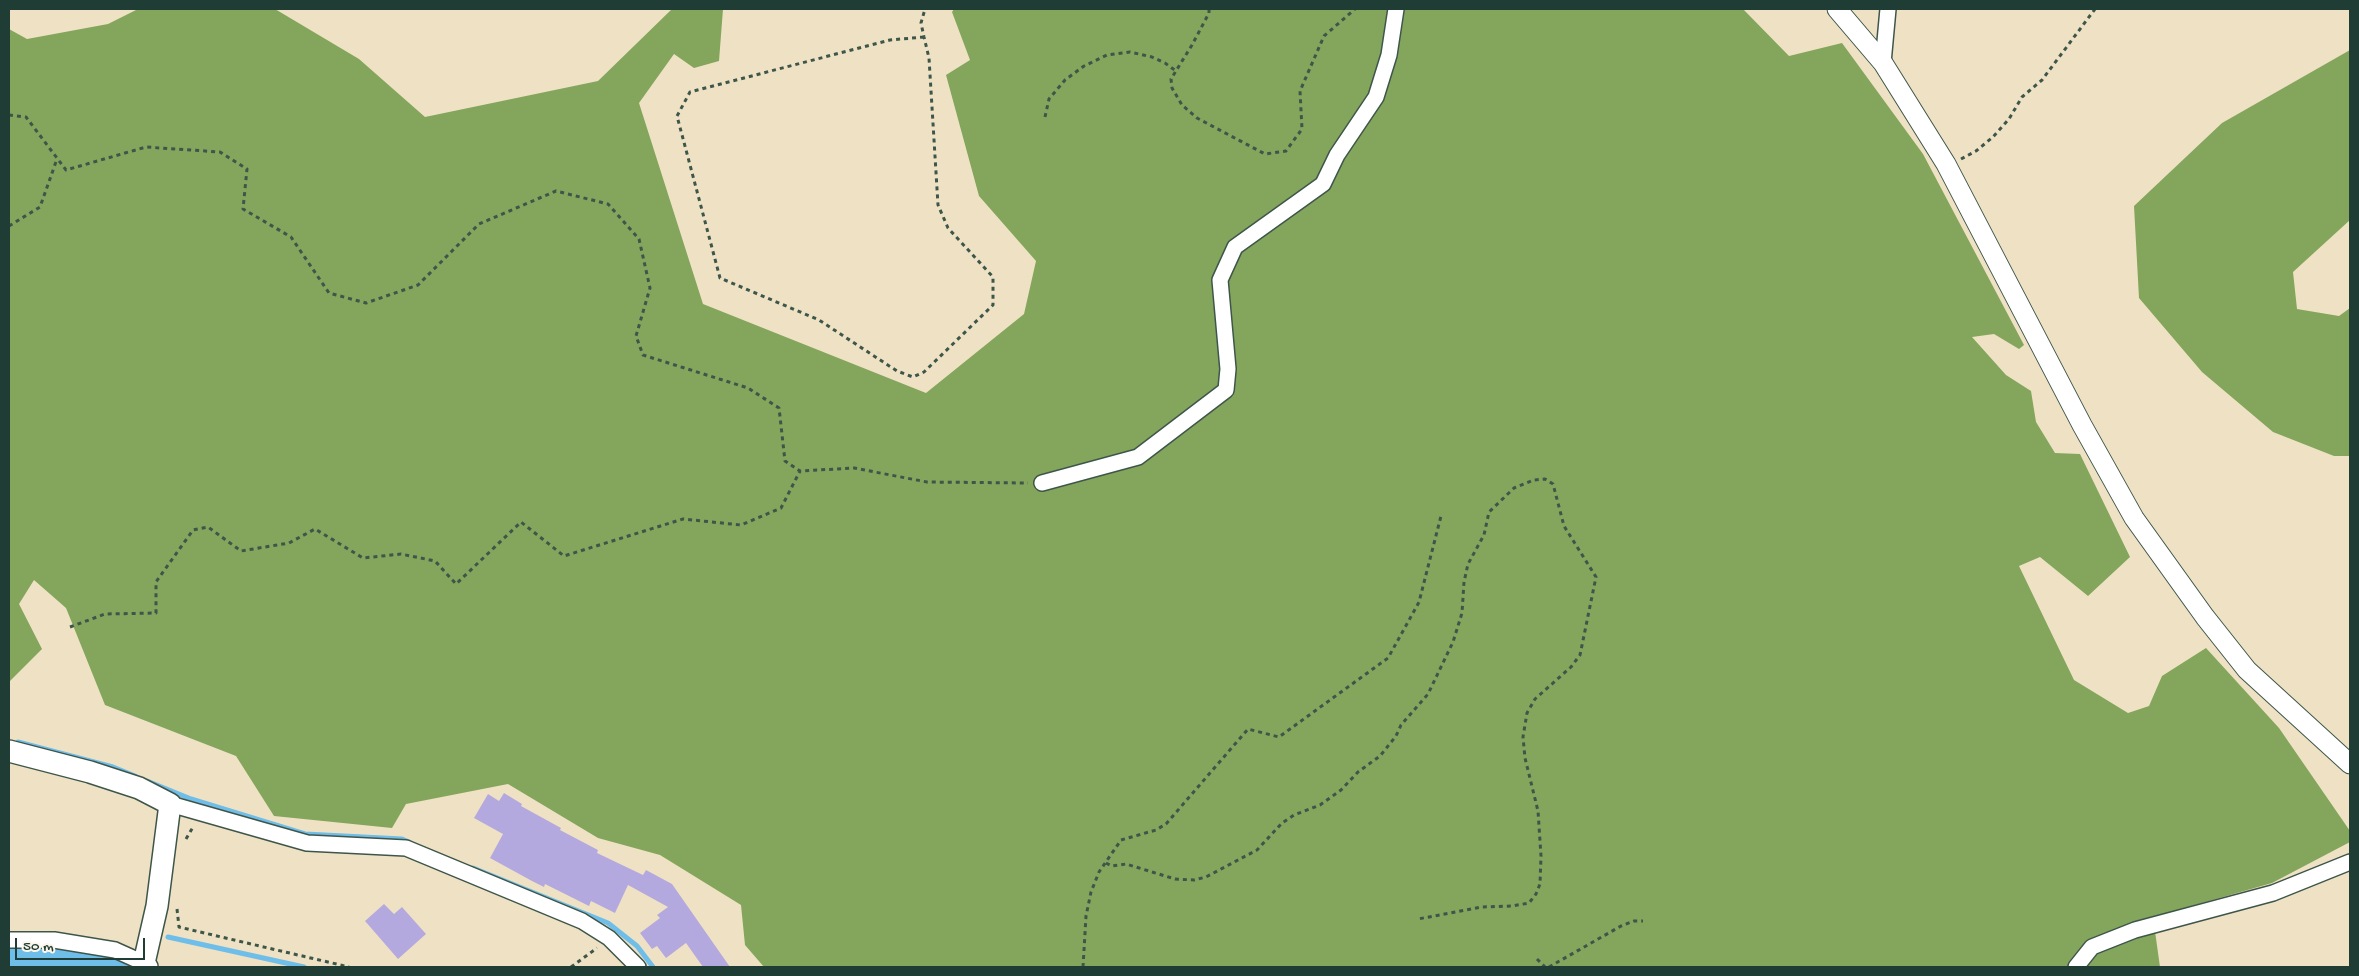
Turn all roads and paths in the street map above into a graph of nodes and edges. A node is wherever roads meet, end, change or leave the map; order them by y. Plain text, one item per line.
1 (925, 9) edge
2 (1209, 9) edge
3 (1355, 9) edge
4 (1396, 9) edge
5 (1837, 9) edge
6 (1888, 9) edge
7 (2095, 9) edge
8 (924, 37) junction
9 (1883, 63) junction
10 (1176, 71) junction
11 (9, 115) edge
12 (1045, 117) dead end
13 (57, 159) junction
14 (1947, 166) junction
15 (9, 226) edge
16 (800, 471) junction
17 (1042, 483) joint
18 (1441, 516) dead end
19 (70, 626) dead end
20 (9, 751) edge
21 (2350, 764) edge
22 (170, 804) junction
23 (201, 814) junction
24 (184, 842) dead end
25 (2350, 862) edge
26 (1106, 863) junction
27 (176, 900) dead end
28 (1418, 919) dead end
29 (1643, 922) dead end
30 (610, 938) junction
31 (9, 940) edge
32 (1537, 959) dead end
33 (146, 965) edge
34 (349, 967) edge
35 (572, 967) edge
36 (638, 967) edge
37 (1083, 967) edge
38 (1544, 967) edge
39 (1549, 967) edge
40 (2076, 967) edge

1 - 8 path
2 - 10 path
3 - 10 path
4 - 17 street
5 - 9 street
6 - 9 street
7 - 14 path
8 - 8 path
9 - 14 street
10 - 12 path
11 - 13 path
13 - 15 path
13 - 16 path
14 - 21 street
16 - 17 path
16 - 19 path
18 - 26 path
20 - 22 main road
22 - 23 street
22 - 33 main road
23 - 24 path
23 - 30 street
25 - 40 street
26 - 28 path
26 - 37 path
27 - 34 path
29 - 39 path
30 - 35 path
30 - 36 street
31 - 33 street
32 - 38 path

